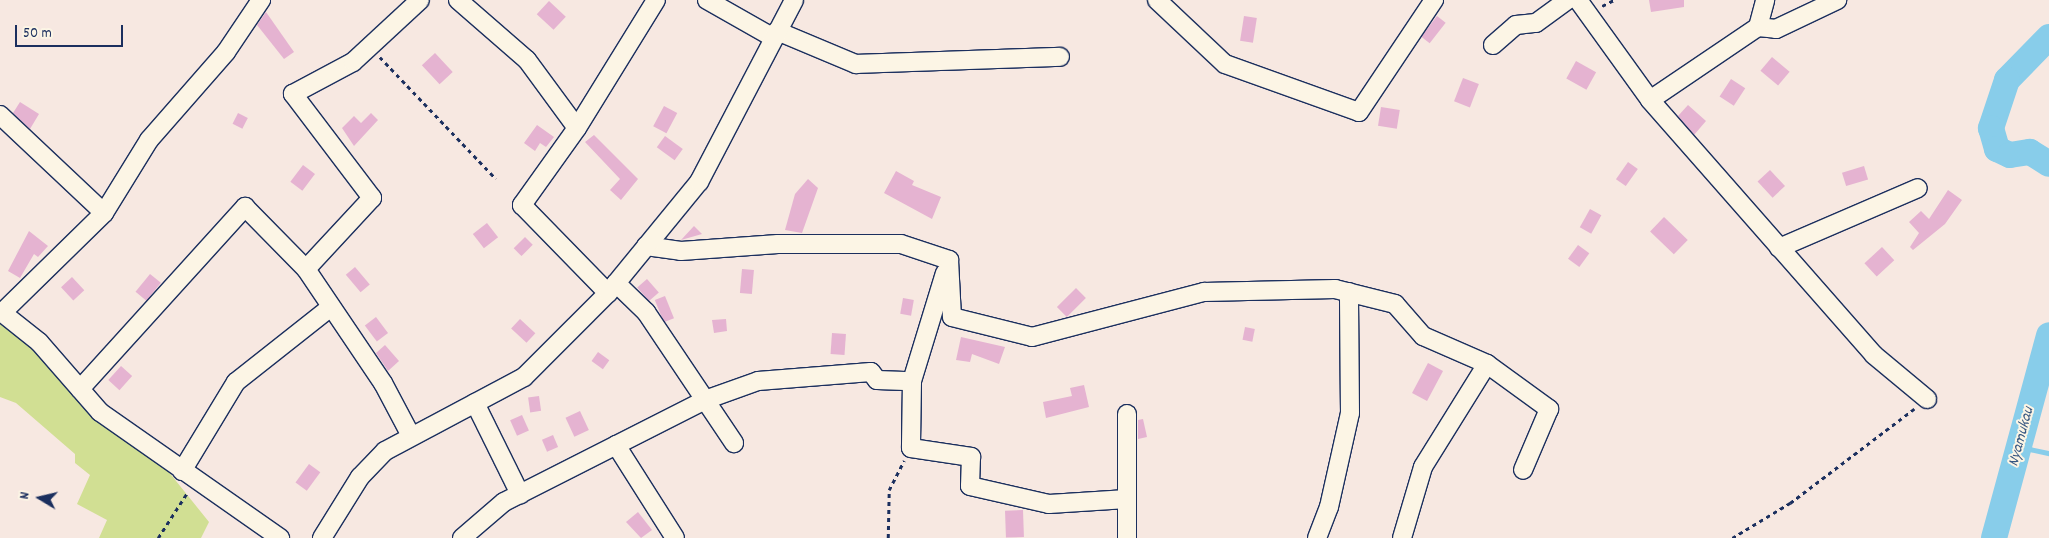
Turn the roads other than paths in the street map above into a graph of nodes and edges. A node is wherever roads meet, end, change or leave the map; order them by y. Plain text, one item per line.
1 (261, 0) edge
2 (420, 0) edge
3 (458, 0) edge
4 (656, 0) edge
5 (706, 0) edge
6 (794, 0) edge
7 (1157, 0) edge
8 (1434, 0) edge
9 (1568, 0) edge
10 (1578, 0) edge
11 (1765, 0) edge
12 (1837, 0) edge
13 (1758, 27) junction
14 (775, 34) junction
15 (1493, 44) dead end
16 (1060, 57) dead end
17 (1650, 100) junction
18 (0, 115) edge
19 (577, 128) junction
20 (1918, 188) dead end
21 (104, 213) junction
22 (646, 246) junction
23 (1779, 248) junction
24 (949, 260) junction
25 (306, 269) junction
26 (612, 288) junction
27 (1349, 292) junction
28 (331, 307) junction
29 (1, 312) edge
30 (1487, 364) junction
31 (912, 381) junction
32 (80, 388) junction
33 (1927, 399) road end
34 (705, 400) junction
35 (475, 403) junction
36 (1127, 414) dead end
37 (410, 434) junction
38 (734, 443) dead end
39 (616, 445) junction
40 (1523, 470) dead end
41 (188, 476) junction
42 (520, 494) junction
43 (1127, 499) junction
44 (280, 538) edge
45 (322, 538) edge
46 (462, 538) edge
47 (675, 538) edge
48 (1126, 538) edge
49 (1317, 538) edge
50 (1402, 538) edge

1 - 21 street
2 - 25 street
3 - 19 street
4 - 19 street
5 - 14 street
6 - 14 street
7 - 8 street
9 - 15 street
10 - 17 street
11 - 13 street
12 - 13 street
13 - 17 street
14 - 16 street
14 - 22 street
17 - 23 street
18 - 21 street
19 - 26 street
20 - 23 street
21 - 29 street
22 - 24 street
22 - 26 street
23 - 33 street
24 - 27 street
24 - 31 street
25 - 28 street
25 - 32 street
26 - 34 street
26 - 35 street
27 - 30 street
27 - 49 street
28 - 37 street
28 - 41 street
29 - 32 street
30 - 40 street
30 - 50 street
31 - 34 street
31 - 43 street
32 - 41 street
34 - 38 street
34 - 39 street
35 - 37 street
35 - 42 street
36 - 43 street
37 - 45 street
39 - 42 street
39 - 47 street
41 - 44 street
42 - 46 street
43 - 48 street

